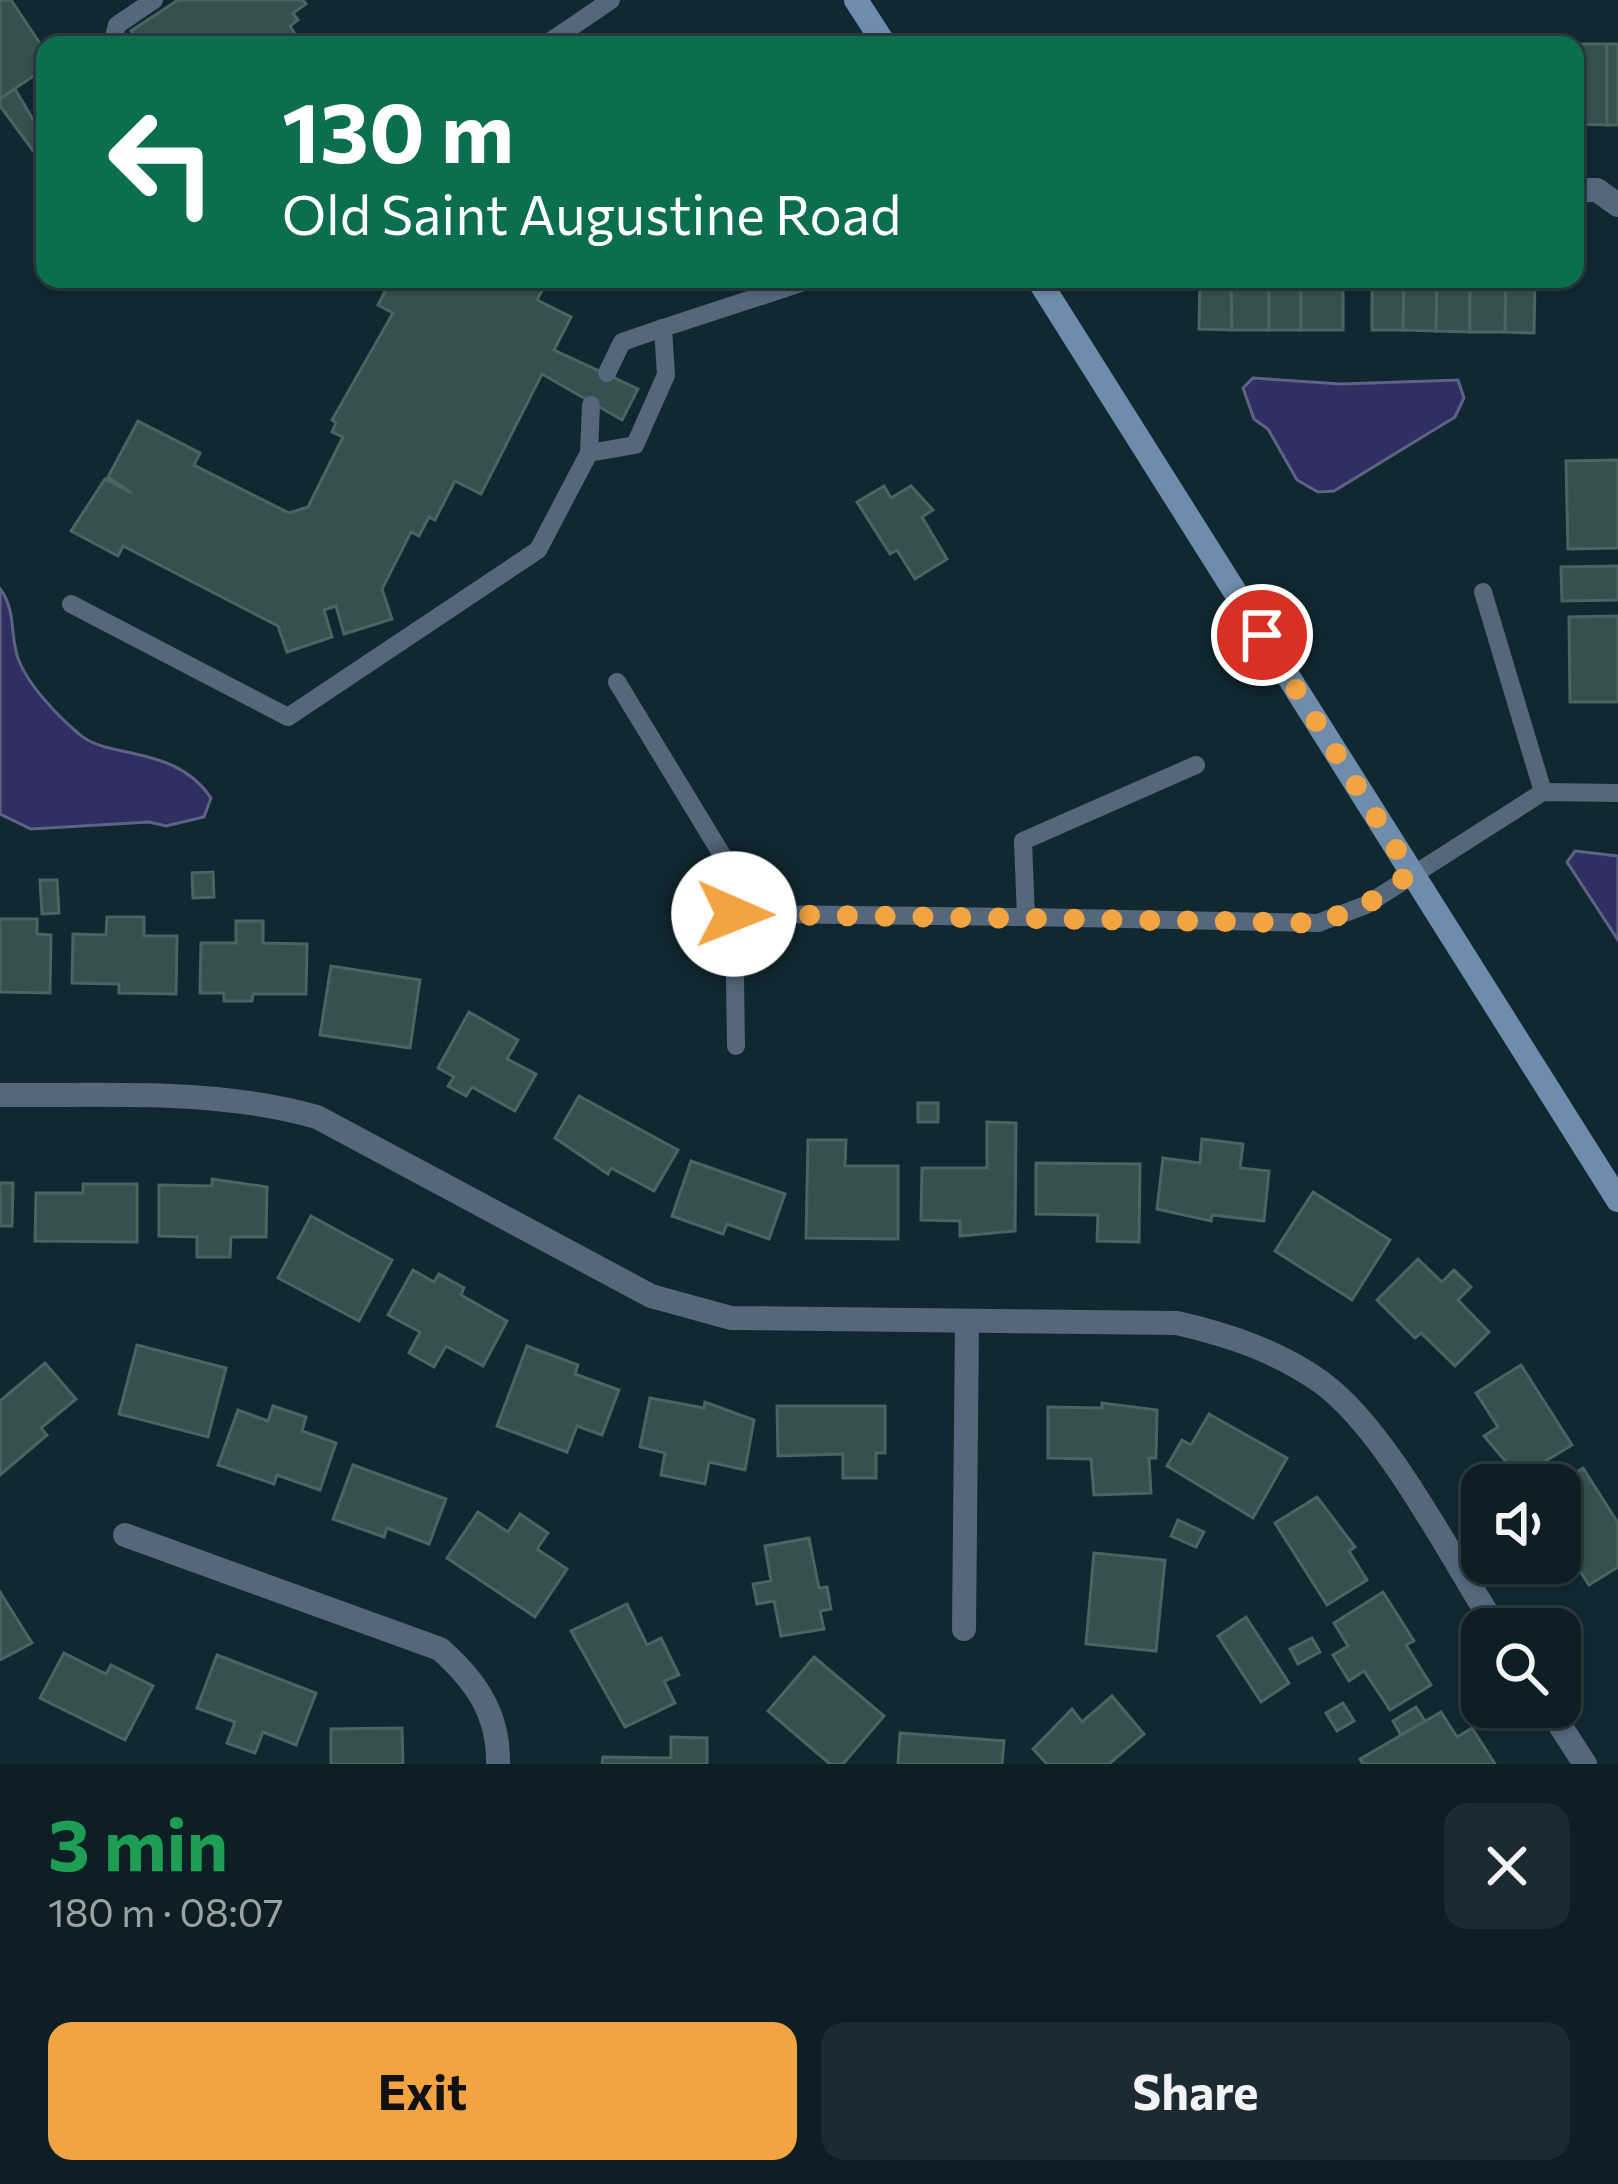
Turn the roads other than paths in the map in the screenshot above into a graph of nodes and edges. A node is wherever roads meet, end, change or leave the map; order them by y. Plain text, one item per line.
1 (154, 0) edge
2 (610, 0) edge
3 (856, 0) edge
4 (114, 36) edge
5 (558, 36) edge
6 (879, 36) edge
7 (1584, 190) edge
8 (1618, 205) edge
9 (785, 288) edge
10 (1044, 288) edge
11 (663, 328) junction
12 (607, 373) dead end
13 (591, 405) dead end
14 (589, 453) junction
15 (1483, 592) dead end
16 (71, 604) dead end
17 (617, 682) dead end
18 (1196, 765) dead end
19 (1543, 792) junction
20 (1618, 793) edge
21 (1411, 873) junction
22 (758, 914) junction
23 (1026, 917) junction
24 (736, 1046) dead end
25 (0, 1096) edge
26 (1618, 1200) edge
27 (967, 1322) junction
28 (125, 1534) dead end
29 (1484, 1608) edge
30 (964, 1629) dead end
31 (1562, 1728) edge
32 (498, 1764) edge
33 (1585, 1764) edge

1 - 4 lane
2 - 5 lane
3 - 6 main road
7 - 8 street
9 - 11 lane
10 - 21 main road
11 - 12 lane
11 - 14 lane
13 - 14 lane
14 - 16 lane
15 - 19 lane
17 - 22 lane
18 - 23 lane
19 - 20 lane
19 - 21 lane
21 - 23 lane
21 - 26 main road
22 - 23 lane
22 - 24 lane
25 - 27 street
27 - 29 street
27 - 30 street
28 - 32 street
31 - 33 street

